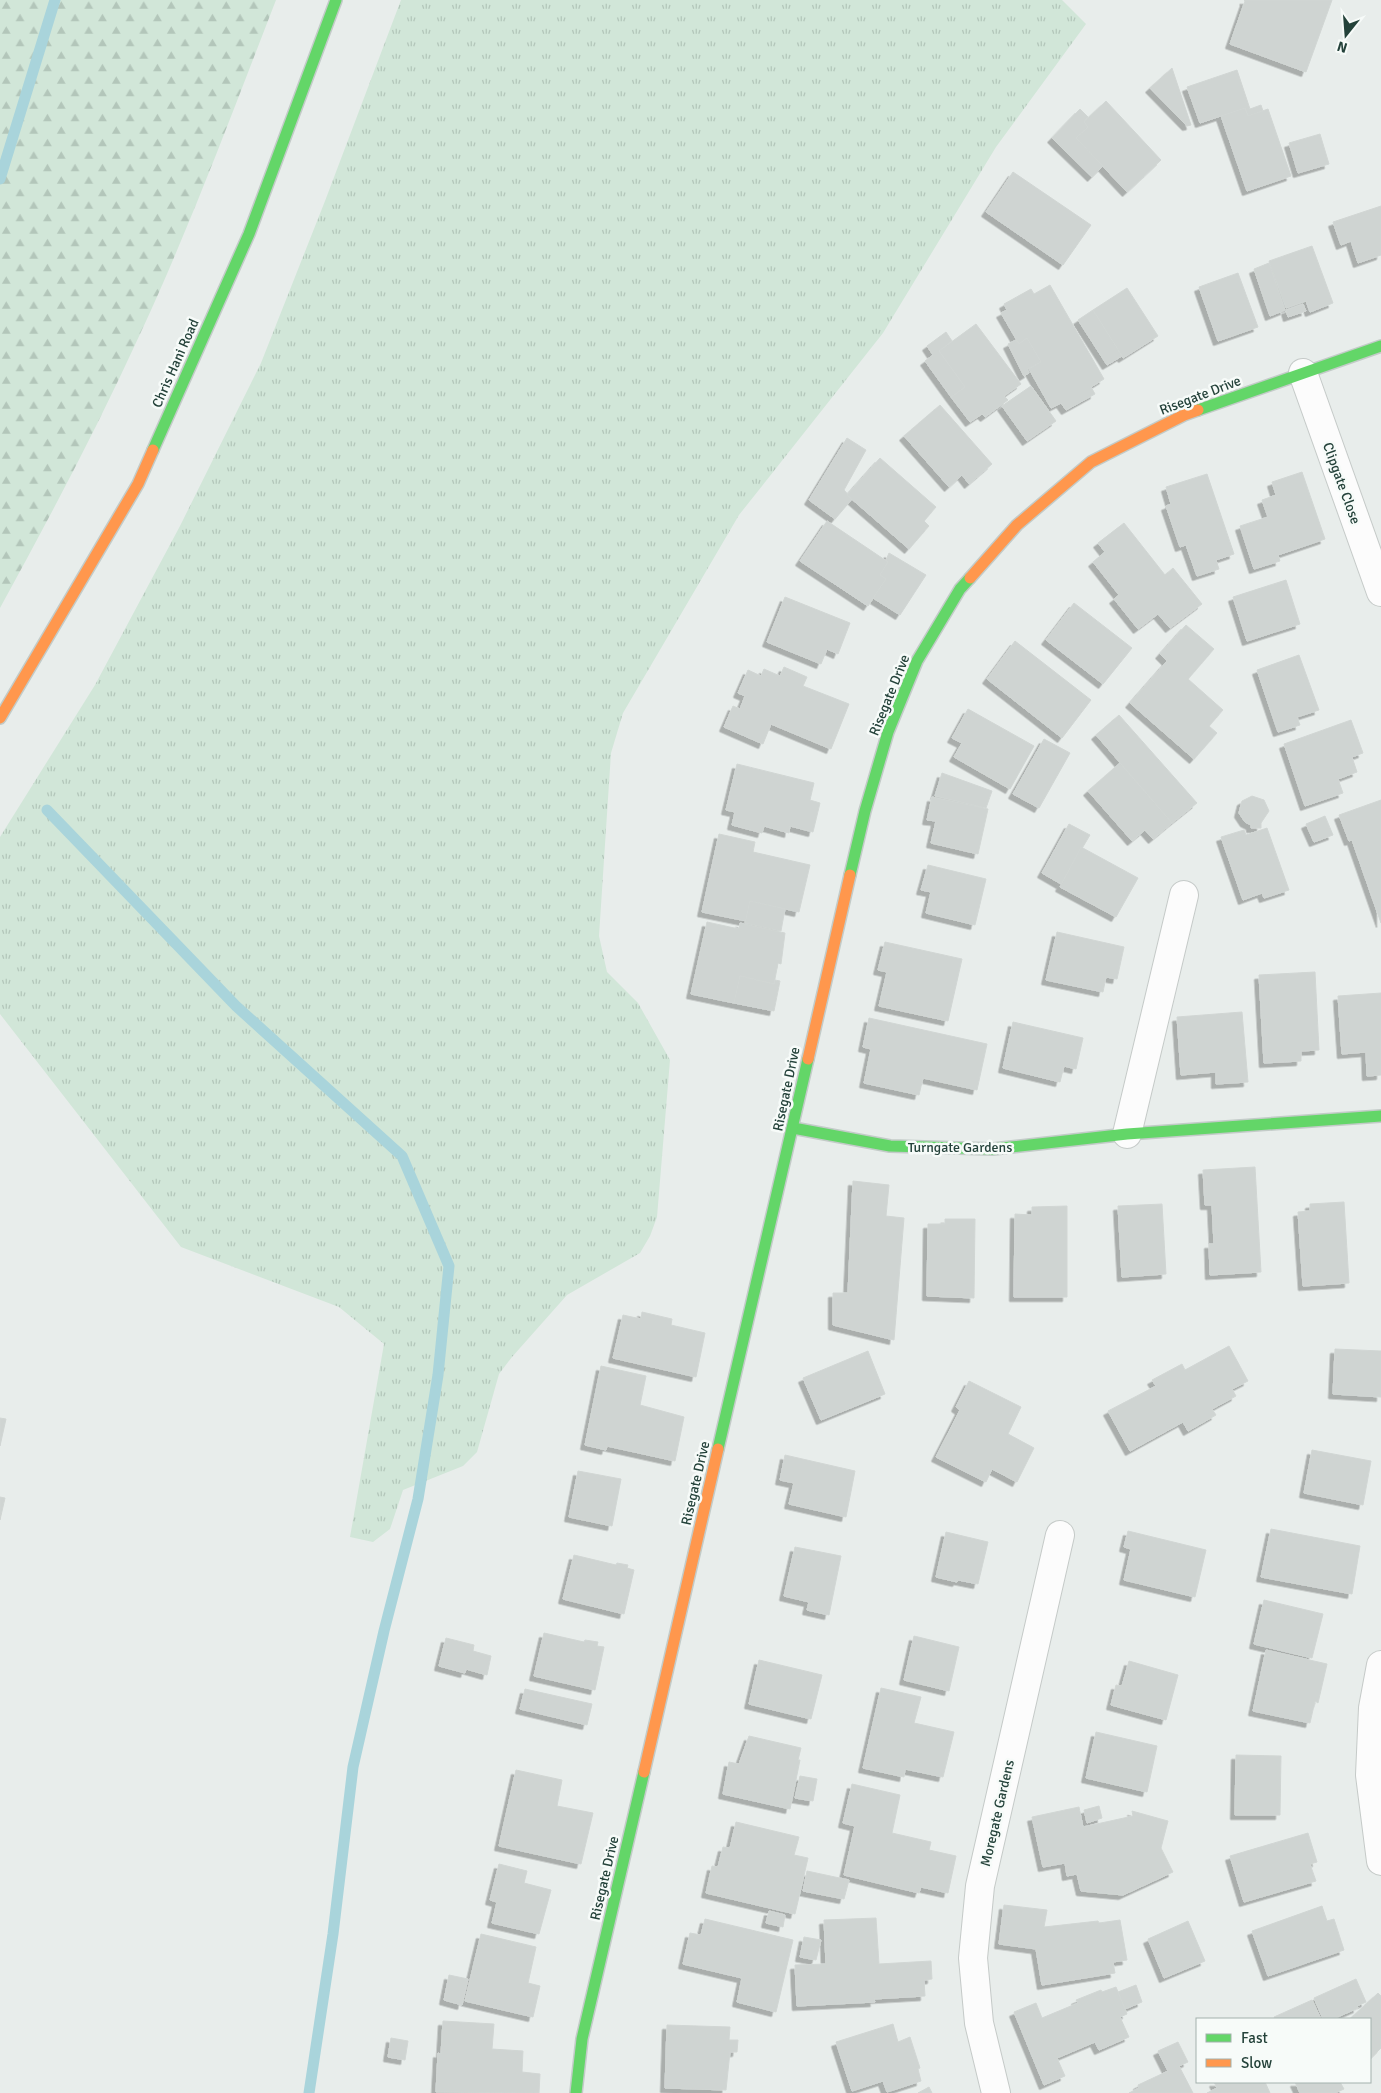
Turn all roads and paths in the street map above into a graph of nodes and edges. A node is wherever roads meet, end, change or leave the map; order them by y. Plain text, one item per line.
1 (336, 0) edge
2 (1381, 346) edge
3 (1303, 373) junction
4 (1381, 592) edge
5 (0, 718) edge
6 (1184, 895) dead end
7 (1381, 1116) edge
8 (793, 1128) junction
9 (1127, 1134) junction
10 (1060, 1535) dead end
11 (1381, 1665) edge
12 (1381, 1861) edge
13 (576, 2093) edge
14 (996, 2093) edge

1 - 5 street, Chris Hani Road
2 - 3 street, Risegate Drive
3 - 4 street, Clipgate Close
3 - 8 street, Risegate Drive
6 - 9 street
7 - 9 street, Turngate Gardens
8 - 9 street, Turngate Gardens
8 - 13 street, Risegate Drive
10 - 14 street, Moregate Gardens
11 - 12 street

